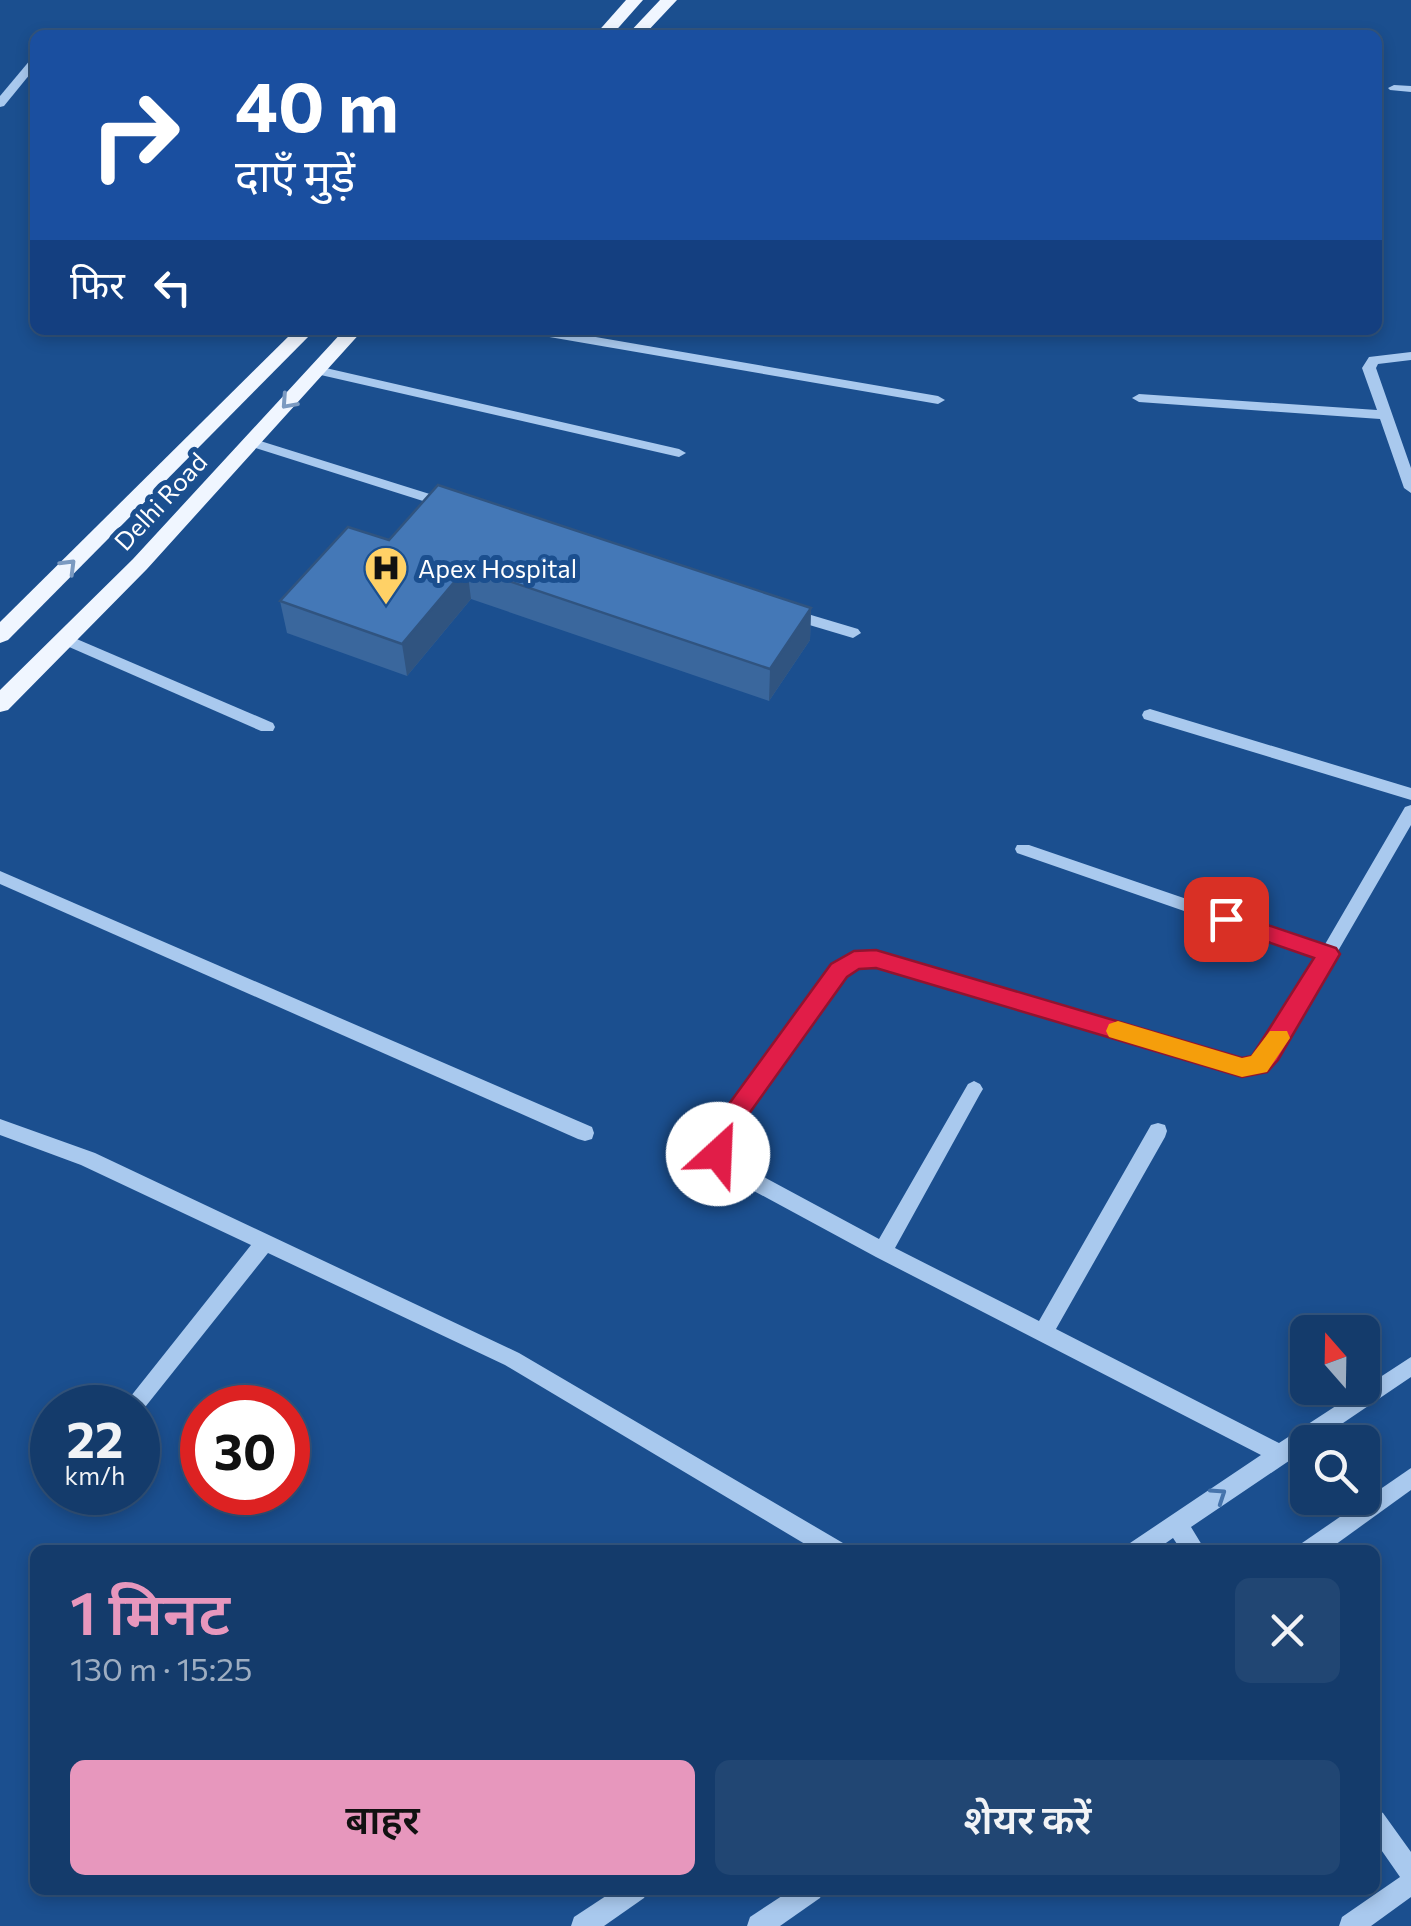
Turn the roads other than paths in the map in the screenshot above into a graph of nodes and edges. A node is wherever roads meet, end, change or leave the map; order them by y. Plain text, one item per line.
1 (635, 0) edge
2 (669, 0) edge
3 (607, 30) edge
4 (640, 30) edge
5 (30, 67) edge
6 (1394, 88) dead end
7 (1411, 89) edge
8 (0, 104) edge
9 (301, 335) edge
10 (349, 335) edge
11 (561, 335) edge
12 (1411, 356) edge
13 (317, 370) junction
14 (1139, 398) dead end
15 (938, 400) dead end
16 (1387, 420) junction
17 (1411, 427) edge
18 (251, 442) junction
19 (679, 453) dead end
20 (1411, 488) edge
21 (458, 508) edge
22 (778, 610) edge
23 (853, 634) dead end
24 (0, 635) edge
25 (65, 639) junction
26 (0, 704) edge
27 (1150, 715) dead end
28 (267, 727) dead end
29 (1411, 794) edge
30 (1411, 812) edge
31 (1023, 849) dead end
32 (0, 877) edge
33 (1328, 954) junction
34 (974, 1089) dead end
35 (0, 1126) edge
36 (1158, 1130) dead end
37 (585, 1133) dead end
38 (266, 1241) junction
39 (883, 1251) junction
40 (1044, 1333) junction
41 (1411, 1366) edge
42 (152, 1385) edge
43 (1280, 1454) junction
44 (1411, 1478) edge
45 (1176, 1524) junction
46 (827, 1545) edge
47 (1145, 1545) edge
48 (1191, 1545) edge
49 (1317, 1545) edge
50 (1380, 1828) edge
51 (1411, 1872) edge
52 (1411, 1883) edge
53 (629, 1895) edge
54 (805, 1895) edge
55 (583, 1926) edge
56 (759, 1926) edge
57 (1350, 1926) edge

1 - 3 main road
2 - 4 main road
5 - 8 street
6 - 7 street
24 -> 9 main road
10 - 13 main road, Delhi Road
11 - 15 street
12 - 16 street
13 -> 18 main road, Delhi Road
13 - 19 street
14 - 16 street
16 - 17 street
16 - 20 street
18 - 21 street
18 - 25 main road, Delhi Road
22 - 23 street
25 - 26 main road, Delhi Road
25 - 28 street
27 - 29 street
30 - 33 street
31 - 33 street
32 - 37 street
33 - 39 street
34 - 39 street
35 - 38 street
36 - 40 street
38 - 42 street
38 - 46 street
39 - 40 street
40 - 43 street
41 - 43 street
45 -> 43 street
44 - 49 street
45 - 47 street
45 - 48 street
50 - 51 street
52 - 57 street
53 - 55 street
54 - 56 street

